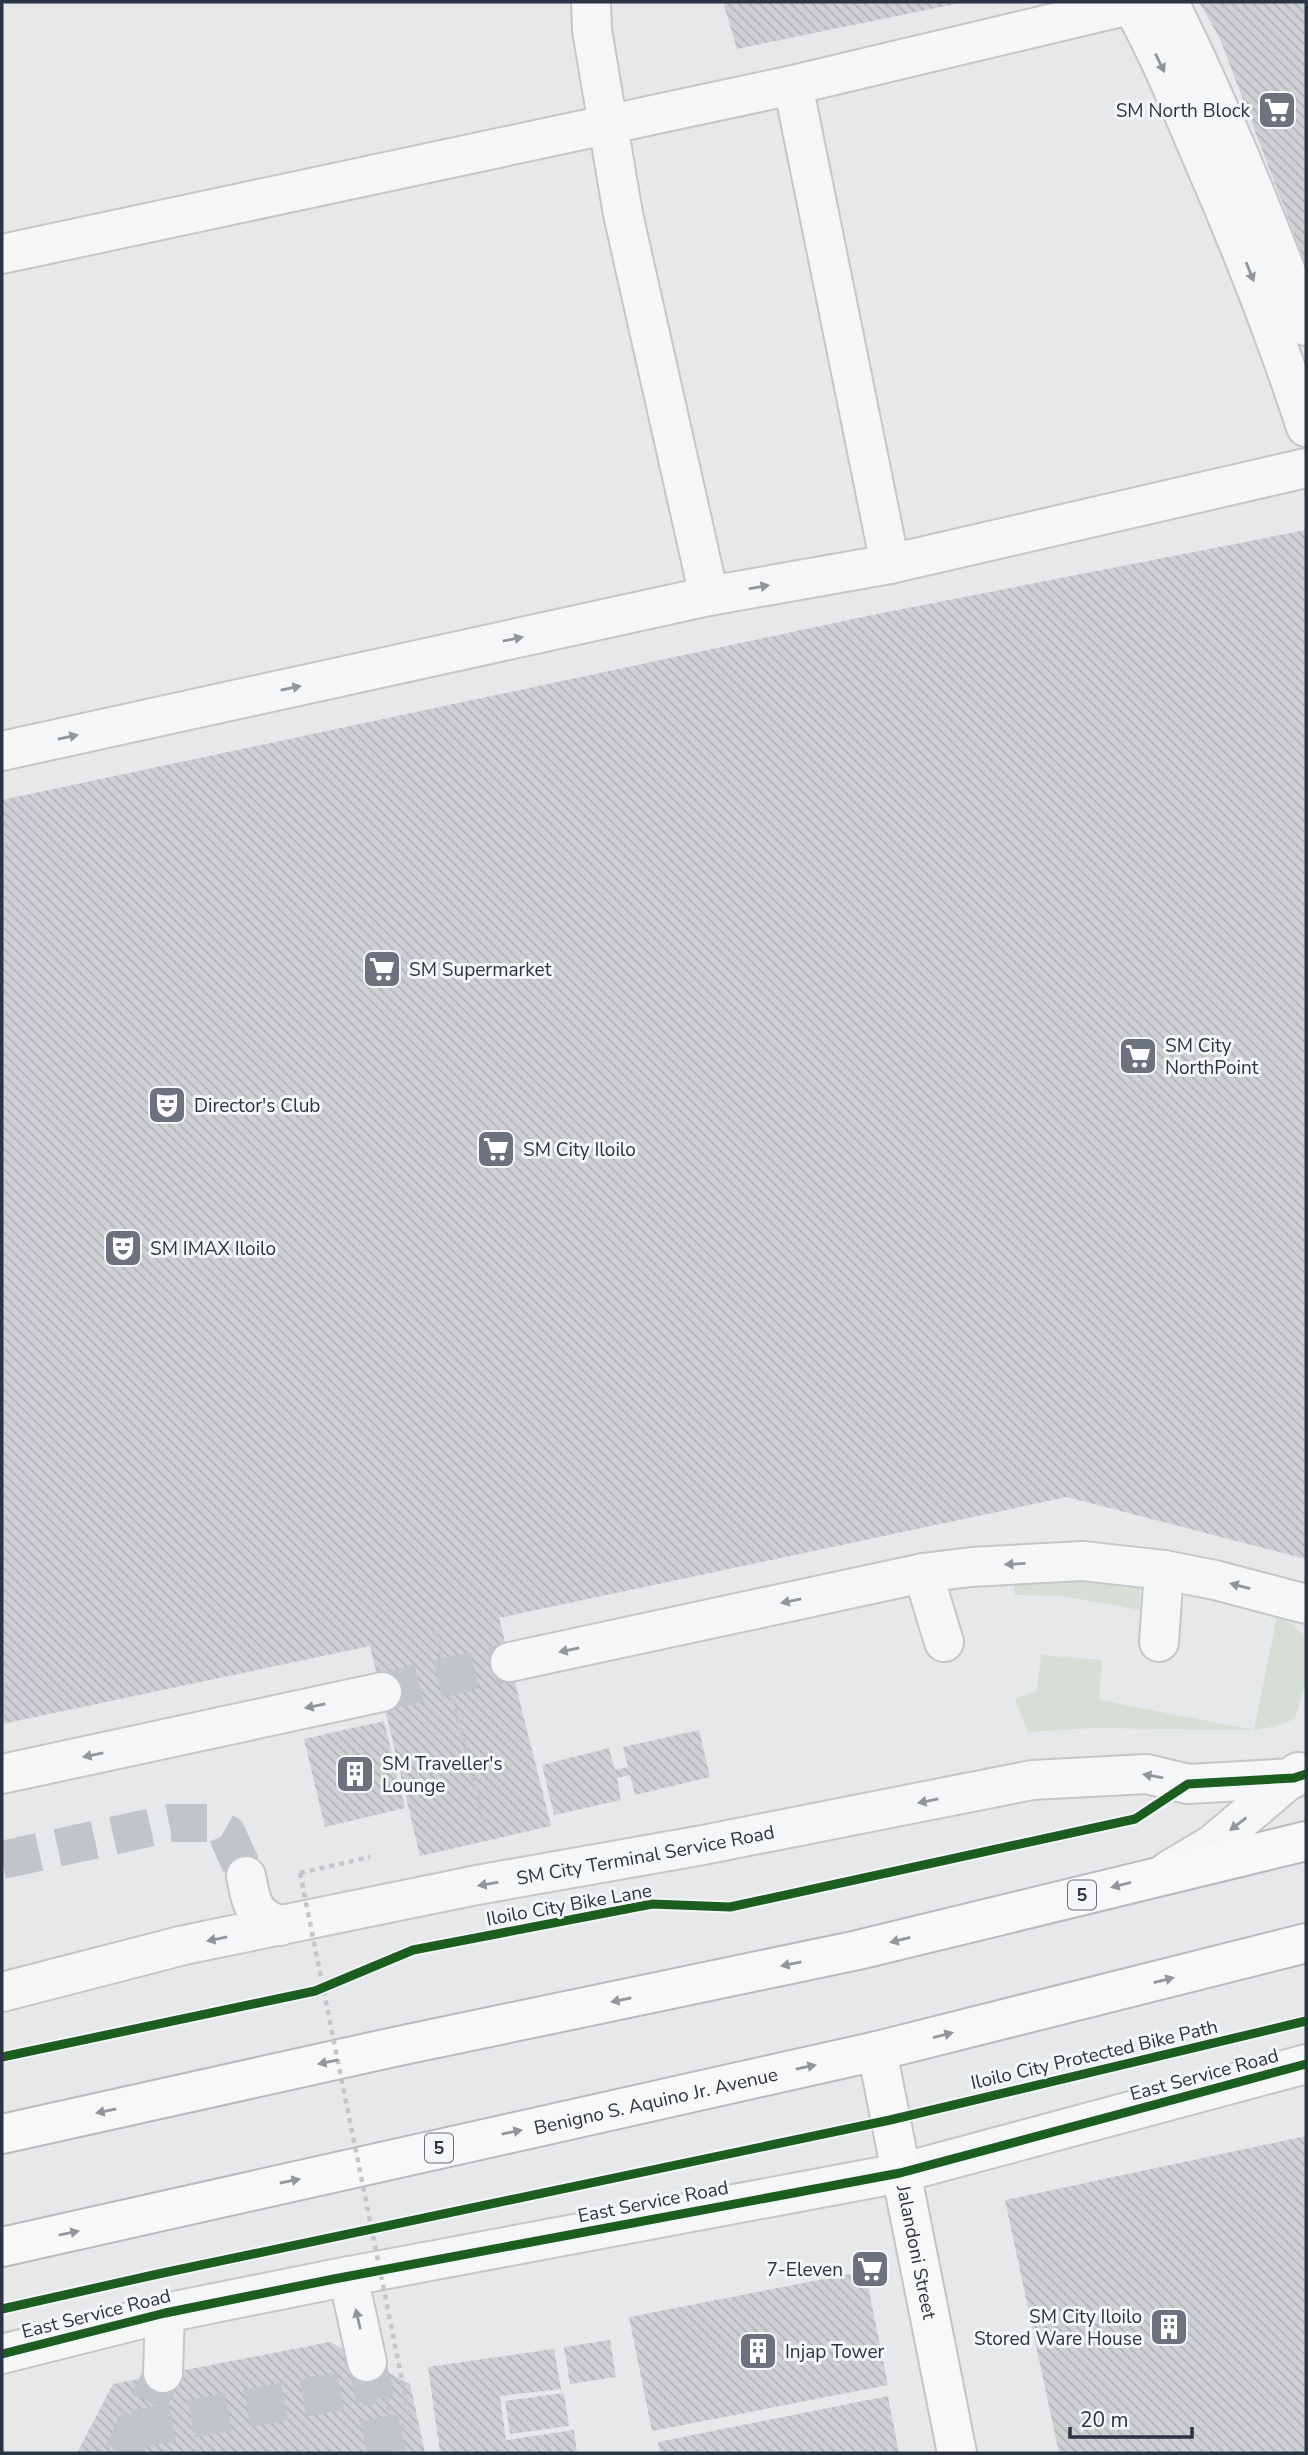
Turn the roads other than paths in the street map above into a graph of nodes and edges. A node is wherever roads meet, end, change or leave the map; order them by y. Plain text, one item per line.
1 (591, 2) edge
2 (1169, 2) edge
3 (1135, 3) edge
4 (793, 85) junction
5 (608, 125) junction
6 (2, 254) edge
7 (1306, 326) edge
8 (1306, 428) edge
9 (1306, 468) edge
10 (890, 564) junction
11 (709, 596) junction
12 (2, 751) edge
13 (1164, 1570) junction
14 (923, 1573) junction
15 (1306, 1604) edge
16 (944, 1642) dead end
17 (1159, 1642) dead end
18 (510, 1662) tunnel mouth
19 (382, 1692) tunnel mouth
20 (1300, 1770) edge
21 (2, 1774) edge
22 (1306, 1841) edge
23 (1161, 1875) junction
24 (246, 1876) tunnel mouth
25 (281, 1926) junction
26 (1306, 1943) edge
27 (2, 1992) edge
28 (877, 2051) junction
29 (1306, 2064) edge
30 (2, 2134) edge
31 (900, 2173) junction
32 (2, 2247) edge
33 (348, 2276) junction
34 (165, 2313) junction
35 (2, 2354) edge
36 (163, 2373) tunnel mouth
37 (376, 2378) tunnel mouth
38 (957, 2453) edge

1 - 5 street
2 - 7 street
3 - 4 street
3 -> 8 street
4 - 5 street
4 - 10 street
5 - 6 street
5 - 11 street
9 - 10 street
11 -> 10 street
12 -> 11 street
13 -> 14 street
15 -> 13 street
13 - 17 street
14 - 16 street
14 -> 18 street
19 -> 21 street
20 -> 23 street
20 -> 25 street, SM City Terminal Service Road
22 - 23 main road, 5
23 -> 30 main road, 5
24 - 25 street
25 -> 27 street, SM City Terminal Service Road
28 -> 26 main road, Benigno S. Aquino Jr. Avenue / 5
28 - 31 main road, Jalandoni Street
32 -> 28 main road, Benigno S. Aquino Jr. Avenue / 5
29 - 31 street, East Service Road
31 - 33 street, East Service Road
31 - 38 main road, Jalandoni Street
33 - 34 street, East Service Road
37 -> 33 street
34 - 35 street, East Service Road
34 - 36 street

